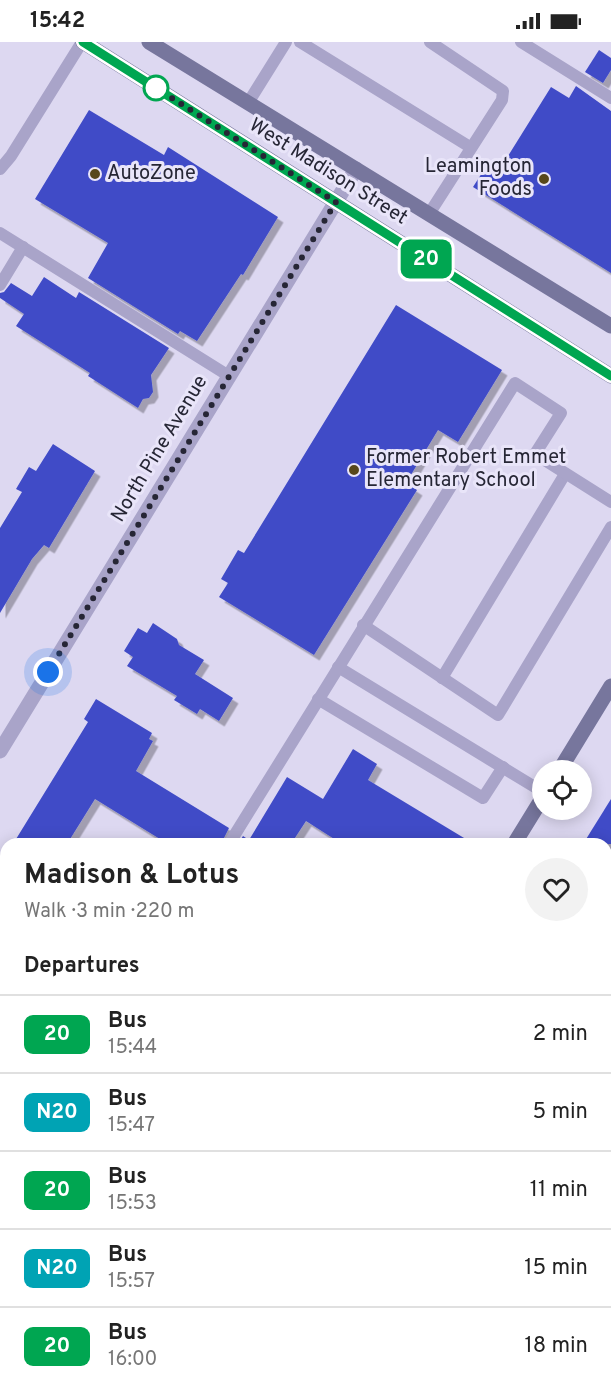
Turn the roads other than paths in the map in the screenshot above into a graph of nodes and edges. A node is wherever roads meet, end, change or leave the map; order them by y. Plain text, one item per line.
1 (82, 42) edge
2 (149, 42) edge
3 (286, 42) edge
4 (300, 42) edge
5 (430, 42) edge
6 (521, 42) edge
7 (611, 98) edge
8 (248, 103) junction
9 (471, 147) junction
10 (0, 169) edge
11 (356, 169) junction
12 (336, 202) junction
13 (429, 214) junction
14 (0, 233) edge
15 (23, 247) junction
16 (0, 285) edge
17 (611, 326) edge
18 (229, 376) junction
19 (611, 376) edge
20 (565, 474) junction
21 (611, 502) edge
22 (611, 527) edge
23 (363, 625) junction
24 (338, 667) junction
25 (442, 678) junction
26 (611, 686) edge
27 (318, 699) junction
28 (0, 751) edge
29 (566, 760) edge
30 (503, 767) junction
31 (532, 785) edge
32 (532, 815) edge
33 (233, 838) edge
34 (518, 838) edge

1 - 10 lane
1 - 12 main road, West Madison Street
2 - 8 main road, West Madison Street
3 - 8 lane
4 - 9 lane
5 - 9 lane
6 - 7 lane
8 - 11 main road, West Madison Street
9 - 13 lane
11 - 12 street, North Pine Avenue
11 - 13 main road, West Madison Street
12 - 18 street, North Pine Avenue
12 - 19 main road, West Madison Street
13 - 17 main road, West Madison Street
14 - 15 lane
15 - 16 lane
15 - 18 lane
18 - 28 street, North Pine Avenue
20 - 21 lane
20 - 23 lane
20 - 25 lane
22 - 25 lane
23 - 24 lane
23 - 25 lane
24 - 27 lane
24 - 30 lane
26 - 29 main road
27 - 30 lane
27 - 33 lane
30 - 31 lane
32 - 34 main road

